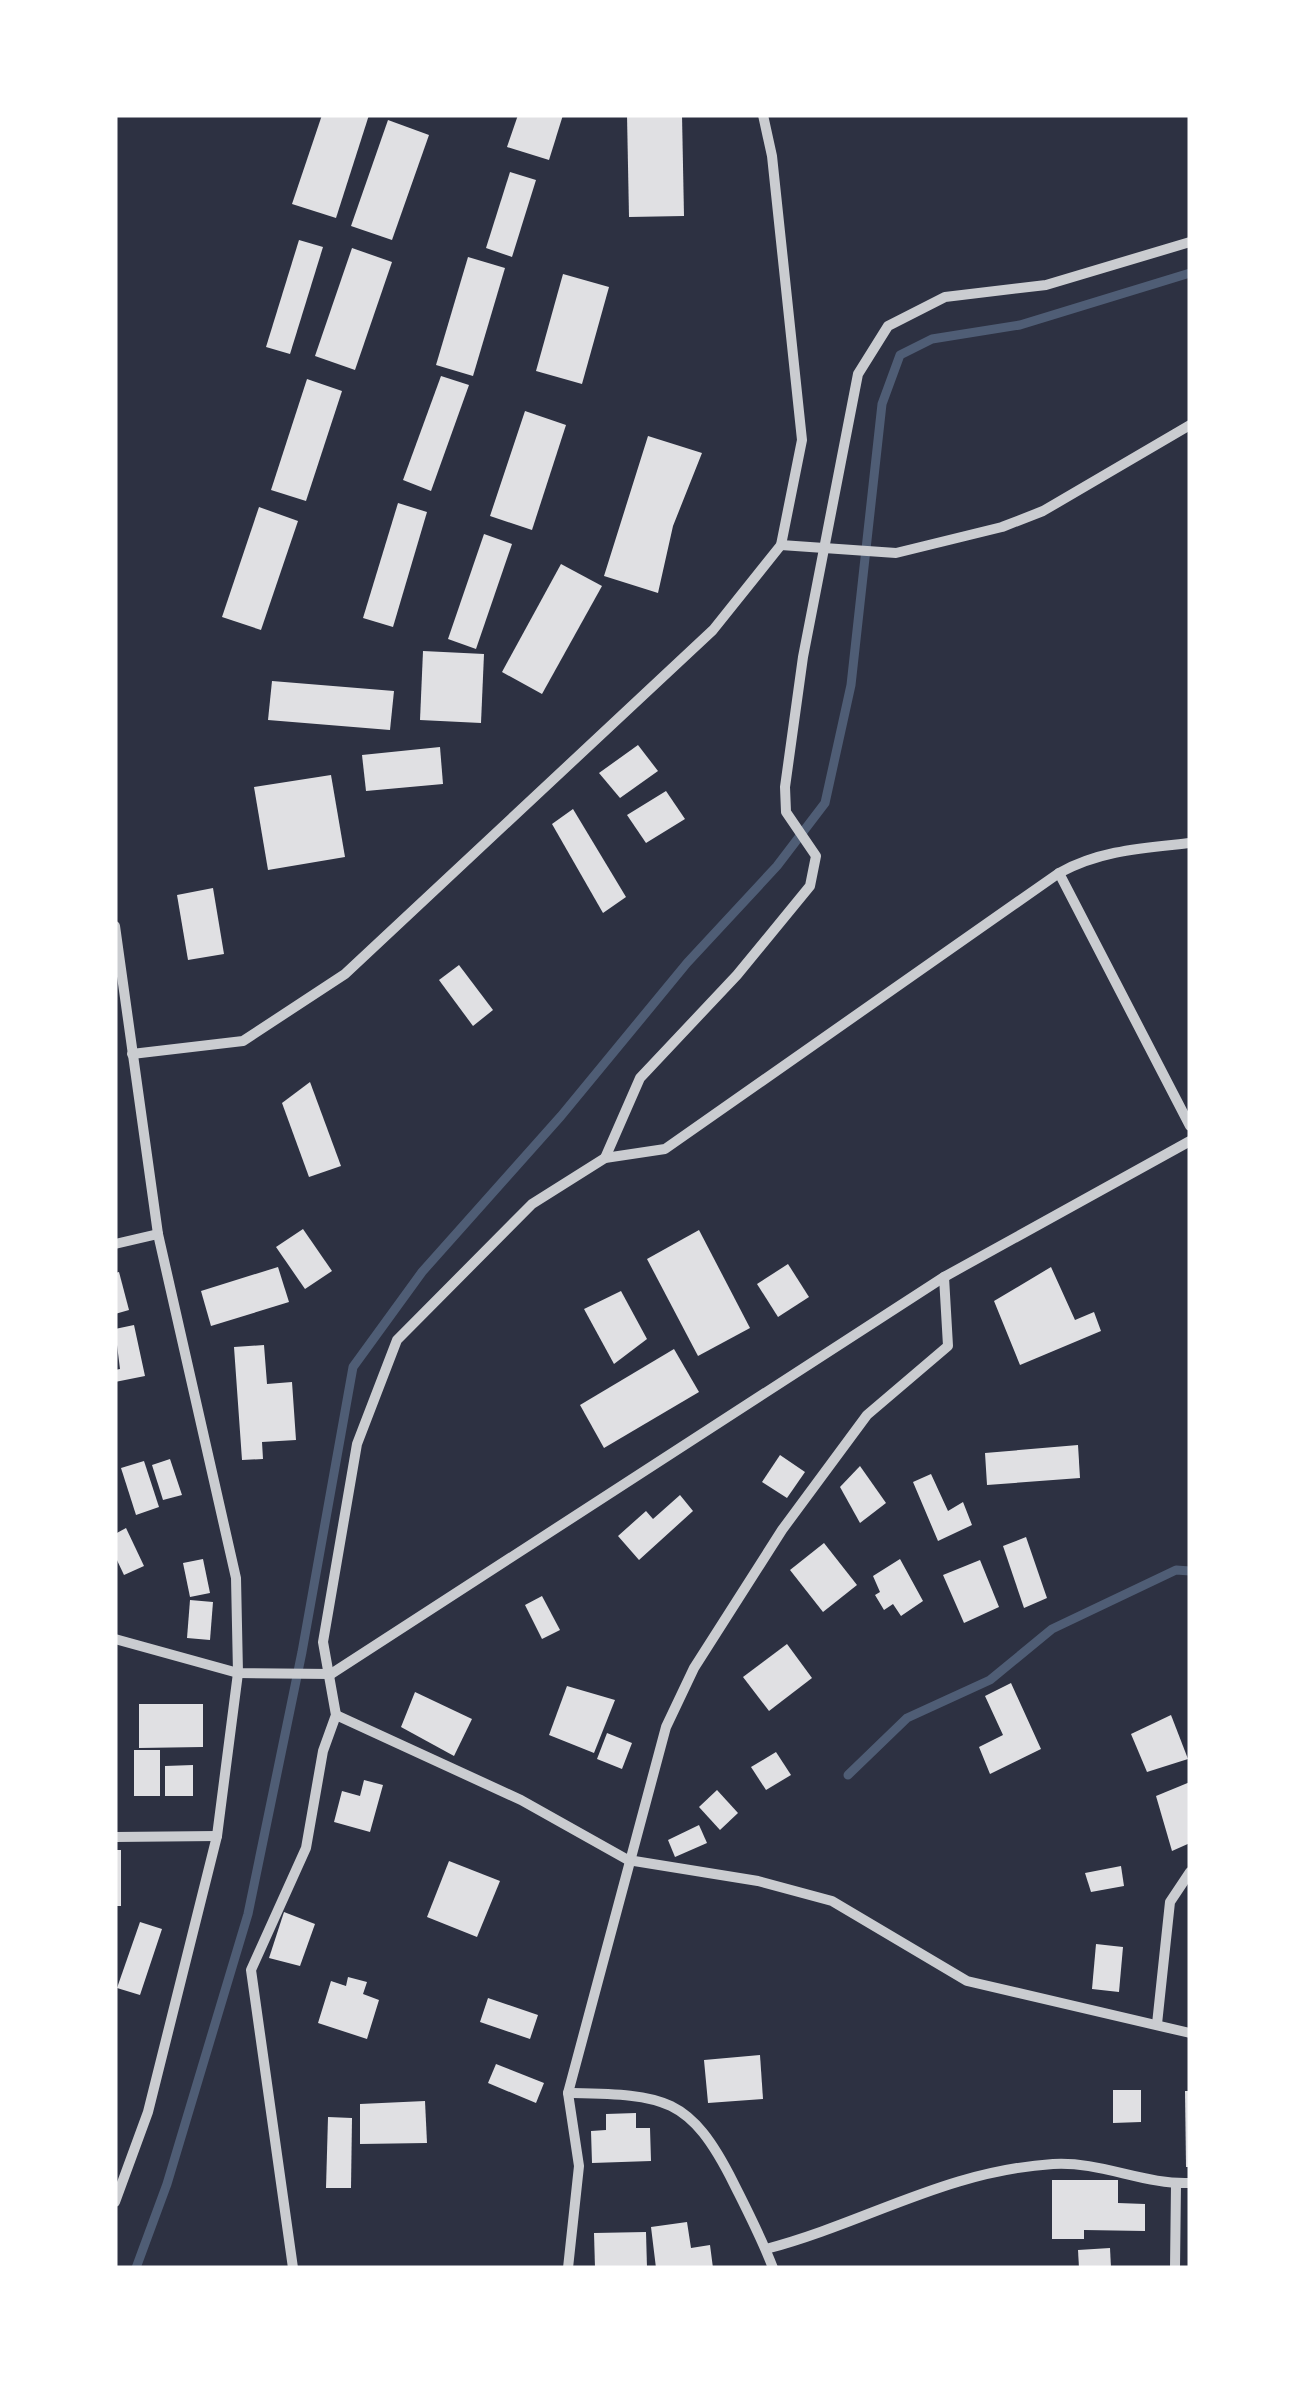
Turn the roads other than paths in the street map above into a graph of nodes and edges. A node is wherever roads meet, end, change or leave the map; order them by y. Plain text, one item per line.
1 (763, 115) edge
2 (1190, 242) edge
3 (1190, 424) edge
4 (781, 546) junction
5 (823, 548) junction
6 (1190, 843) edge
7 (1059, 873) junction
8 (115, 926) edge
9 (132, 1054) junction
10 (1190, 1126) edge
11 (1190, 1141) edge
12 (605, 1158) junction
13 (158, 1234) junction
14 (115, 1244) edge
15 (944, 1277) junction
16 (115, 1639) edge
17 (238, 1673) junction
18 (332, 1674) junction
19 (336, 1715) junction
20 (217, 1836) junction
21 (115, 1837) edge
22 (628, 1860) junction
23 (1190, 1872) edge
24 (1156, 2024) junction
25 (1190, 2033) edge
26 (568, 2094) junction
27 (1176, 2184) junction
28 (1190, 2184) edge
29 (115, 2202) edge
30 (766, 2249) junction
31 (293, 2268) edge
32 (568, 2268) edge
33 (773, 2268) edge
34 (1175, 2268) edge

1 - 4 street
2 - 5 street
3 - 5 street
4 - 5 street
4 - 9 street
5 - 12 street
6 - 7 street
7 - 10 street
7 - 12 street
8 - 9 street
9 - 13 street
11 - 15 street
12 - 18 street
13 - 14 street
13 - 17 street
15 - 18 street
15 - 22 street
16 - 17 street
17 - 18 street
17 - 20 street
18 - 19 street
19 - 22 street
19 - 31 street
20 - 21 street
20 - 29 street
22 - 24 street
22 - 26 street
23 - 24 street
24 - 25 street
26 - 30 street
26 - 32 street
27 - 28 street
27 - 30 street
27 - 34 street
30 - 33 street

